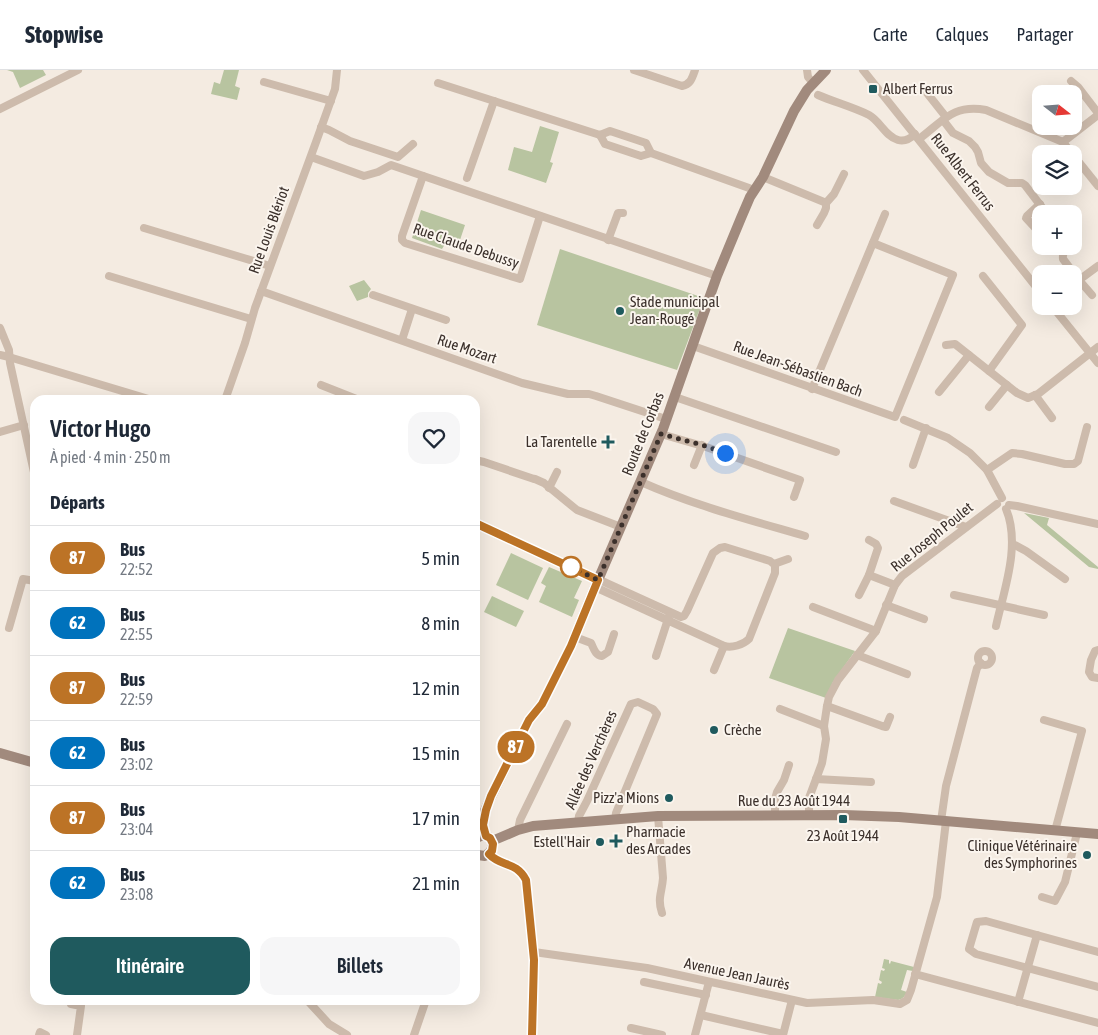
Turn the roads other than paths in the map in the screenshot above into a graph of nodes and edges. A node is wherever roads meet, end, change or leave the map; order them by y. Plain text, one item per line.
1 (78, 70) edge
2 (337, 70) edge
3 (634, 70) edge
4 (695, 70) edge
5 (807, 70) edge
6 (826, 70) edge
7 (863, 70) edge
8 (1071, 81) dead end
9 (264, 82) dead end
10 (438, 83) dead end
11 (813, 83) junction
12 (927, 93) dead end
13 (818, 95) dead end
14 (331, 101) junction
15 (494, 101) junction
16 (0, 109) edge
17 (1098, 114) edge
18 (944, 118) junction
19 (321, 127) junction
20 (600, 135) junction
21 (917, 136) junction
22 (1063, 142) junction
23 (413, 144) dead end
24 (1065, 145) edge
25 (652, 153) junction
26 (311, 157) junction
27 (1082, 166) edge
28 (844, 174) dead end
29 (423, 176) junction
30 (763, 177) junction
31 (467, 178) dead end
32 (1098, 186) edge
33 (754, 191) junction
34 (826, 203) junction
35 (1040, 204) edge
36 (1032, 211) edge
37 (623, 213) dead end
38 (885, 214) dead end
39 (540, 216) junction
40 (1032, 224) edge
41 (818, 225) dead end
42 (144, 228) dead end
43 (608, 240) junction
44 (873, 242) junction
45 (270, 266) junction
46 (1098, 266) edge
47 (109, 276) dead end
48 (717, 276) junction
49 (983, 276) dead end
50 (1082, 278) edge
51 (1032, 282) edge
52 (1082, 283) edge
53 (261, 291) junction
54 (373, 295) dead end
55 (1092, 295) dead end
56 (412, 309) junction
57 (1059, 315) edge
58 (251, 319) junction
59 (446, 320) dead end
60 (0, 328) edge
61 (402, 340) junction
62 (946, 345) dead end
63 (693, 346) junction
64 (1098, 347) edge
65 (1090, 353) junction
66 (0, 355) edge
67 (969, 355) junction
68 (9, 357) junction
69 (1098, 364) edge
70 (989, 371) junction
71 (321, 385) dead end
72 (1007, 385) junction
73 (812, 389) junction
74 (939, 392) dead end
75 (135, 395) edge
76 (227, 395) edge
77 (345, 395) edge
78 (1035, 396) junction
79 (675, 397) junction
80 (989, 407) dead end
81 (1052, 418) dead end
82 (666, 419) junction
83 (904, 420) dead end
84 (24, 425) junction
85 (1087, 427) dead end
86 (926, 428) junction
87 (0, 432) edge
88 (661, 434) junction
89 (702, 445) junction
90 (836, 452) dead end
91 (30, 453) edge
92 (480, 461) edge
93 (694, 465) dead end
94 (913, 465) dead end
95 (987, 470) junction
96 (557, 472) dead end
97 (641, 482) junction
98 (550, 488) junction
99 (794, 497) dead end
100 (894, 501) dead end
101 (999, 501) junction
102 (1008, 507) junction
103 (1098, 524) edge
104 (480, 526) edge
105 (621, 527) junction
106 (966, 527) junction
107 (805, 536) dead end
108 (869, 540) dead end
109 (1013, 544) junction
110 (788, 559) dead end
111 (774, 564) junction
112 (869, 575) junction
113 (1065, 579) dead end
114 (30, 580) edge
115 (596, 584) junction
116 (895, 585) junction
117 (859, 595) dead end
118 (954, 595) dead end
119 (886, 605) junction
120 (1001, 606) junction
121 (813, 607) dead end
122 (1044, 615) dead end
123 (669, 616) junction
124 (924, 620) dead end
125 (996, 626) dead end
126 (9, 628) dead end
127 (876, 631) junction
128 (614, 634) dead end
129 (575, 637) junction
130 (724, 646) junction
131 (1098, 650) edge
132 (857, 655) junction
133 (656, 656) dead end
134 (981, 663) dead end
135 (714, 670) dead end
136 (907, 674) dead end
137 (1098, 678) edge
138 (827, 706) junction
139 (780, 709) dead end
140 (890, 717) dead end
141 (1044, 720) dead end
142 (568, 724) dead end
143 (824, 726) junction
144 (0, 753) edge
145 (30, 762) edge
146 (788, 765) dead end
147 (816, 779) junction
148 (870, 782) dead end
149 (486, 810) junction
150 (809, 815) junction
151 (658, 816) junction
152 (775, 816) junction
153 (615, 820) junction
154 (943, 821) junction
155 (578, 822) junction
156 (480, 823) edge
157 (518, 830) junction
158 (1055, 831) junction
159 (1077, 833) junction
160 (1098, 834) edge
161 (480, 836) edge
162 (489, 839) junction
163 (480, 854) edge
164 (480, 855) edge
165 (1042, 897) dead end
166 (662, 913) dead end
167 (1037, 935) junction
168 (1097, 949) edge
169 (534, 952) junction
170 (1028, 968) junction
171 (915, 974) junction
172 (644, 982) dead end
173 (709, 982) junction
174 (1098, 987) edge
175 (706, 995) junction
176 (792, 1000) junction
177 (1018, 1002) junction
178 (76, 1005) edge
179 (311, 1005) edge
180 (424, 1005) edge
181 (701, 1015) junction
182 (1098, 1023) edge
183 (631, 1028) dead end
184 (39, 1035) edge
185 (46, 1035) edge
186 (77, 1035) edge
187 (347, 1035) edge
188 (414, 1035) edge
189 (532, 1035) edge
190 (662, 1035) edge
191 (695, 1035) edge
192 (783, 1035) edge

1 - 16 street
2 - 14 street, Rue Louis Blériot
3 - 4 street
5 - 11 street
6 - 11 street, Route de Corbas
7 - 21 street, Rue Albert Ferrus
8 - 17 street
9 - 14 street
10 - 15 street
11 - 30 street, Route de Corbas
12 - 18 street
13 - 21 street
14 - 19 street, Rue Louis Blériot
15 - 20 street
15 - 31 street
17 - 22 street
18 - 21 street
18 - 22 street
18 - 35 street
19 - 23 street
19 - 26 street, Rue Louis Blériot
20 - 25 street
20 - 25 street
21 - 51 street, Rue Albert Ferrus
22 - 24 street
25 - 33 street
26 - 29 street
26 - 45 street, Rue Louis Blériot
27 - 32 street
28 - 34 street
29 - 39 street
29 - 39 street, Rue Claude Debussy
30 - 33 street, Route de Corbas
30 - 34 street
33 - 48 street, Route de Corbas
34 - 41 street
36 - 40 street
37 - 43 street
38 - 44 street
39 - 43 street
42 - 45 street
43 - 48 street
44 - 73 street
44 - 73 street, Rue Jean-Sébastien Bach
45 - 53 street, Rue Louis Blériot
46 - 50 street
47 - 58 street
48 - 63 street, Route de Corbas
49 - 70 street
52 - 55 street
53 - 58 street, Rue Louis Blériot
53 - 61 street, Rue Mozart
54 - 56 street
56 - 59 street
56 - 61 street
57 - 65 street
58 - 76 street, Rue Louis Blériot
60 - 68 street
61 - 82 street, Rue Mozart
62 - 67 street
63 - 73 street, Rue Jean-Sébastien Bach
63 - 79 street, Route de Corbas
64 - 65 street
65 - 69 street
65 - 78 street
66 - 68 street
67 - 70 street
67 - 74 street
68 - 75 street
68 - 84 street
70 - 72 street
71 - 77 street
72 - 78 street
72 - 80 street
78 - 81 street
79 - 82 street, Route de Corbas
79 - 90 street
82 - 88 street, Route de Corbas
83 - 86 street
84 - 87 street
84 - 91 street
85 - 95 street
86 - 94 street
86 - 95 street
88 - 89 street
88 - 97 street, Route de Corbas
89 - 93 street
89 - 99 street
92 - 98 street
95 - 101 street
96 - 98 street
97 - 105 street, Route de Corbas
97 - 107 street
98 - 105 street
100 - 106 street
101 - 102 street
101 - 106 street, Rue Joseph Poulet
102 - 103 street
102 - 109 street
104 - 115 street
105 - 115 street, Route de Corbas
106 - 116 street, Rue Joseph Poulet
108 - 112 street
109 - 113 street
109 - 120 street
110 - 111 street
111 - 123 street
111 - 130 street
112 - 116 street
112 - 117 street
114 - 126 street
115 - 123 street
115 - 129 street, Route de Corbas
116 - 119 street, Rue Joseph Poulet
118 - 120 street
119 - 124 street
119 - 127 street, Rue Joseph Poulet
120 - 122 street
120 - 125 street
121 - 127 street
123 - 130 street
123 - 133 street
127 - 132 street, Rue Joseph Poulet
128 - 129 street
129 - 149 street, Route de Corbas
130 - 135 street
131 - 137 street
132 - 136 street
132 - 138 street, Rue Joseph Poulet
134 - 154 street, Avenue Jean Jaurès
138 - 140 street
138 - 143 street, Rue Joseph Poulet
139 - 143 street
141 - 158 street
142 - 157 street
143 - 147 street, Rue Joseph Poulet
144 - 145 street
146 - 152 street
147 - 148 street
147 - 150 street, Rue Joseph Poulet
149 - 156 street, Route de Corbas
149 - 162 street, Route de Corbas
150 - 152 street, Rue du 23 Août 1944
150 - 154 street, Rue du 23 Août 1944
151 - 152 street, Rue du 23 Août 1944
151 - 153 street, Rue du 23 Août 1944
151 - 166 street
153 - 155 street, Rue du 23 Août 1944
153 - 155 street, Allée des Verchères
154 - 158 street, Rue du 23 Août 1944
154 - 171 street, Avenue Jean Jaurès
155 - 157 street, Rue du 23 Août 1944
157 - 162 street, Rue du 23 Août 1944
158 - 159 street, Rue du 23 Août 1944
159 - 160 street, Rue du 23 Août 1944
159 - 165 street
161 - 162 street, Rue du 23 Août 1944
162 - 163 street, Route de Corbas
164 - 169 street
167 - 168 street
167 - 170 street
167 - 170 street
169 - 173 street, Avenue Jean Jaurès
169 - 189 street
170 - 174 street
170 - 177 street
171 - 176 street, Avenue Jean Jaurès
171 - 177 street
172 - 175 street
173 - 175 street
173 - 176 street, Avenue Jean Jaurès
175 - 181 street
176 - 192 street
177 - 182 street
178 - 186 street
179 - 187 street
180 - 188 street
181 - 191 street
181 - 192 street
183 - 190 street
184 - 185 street

